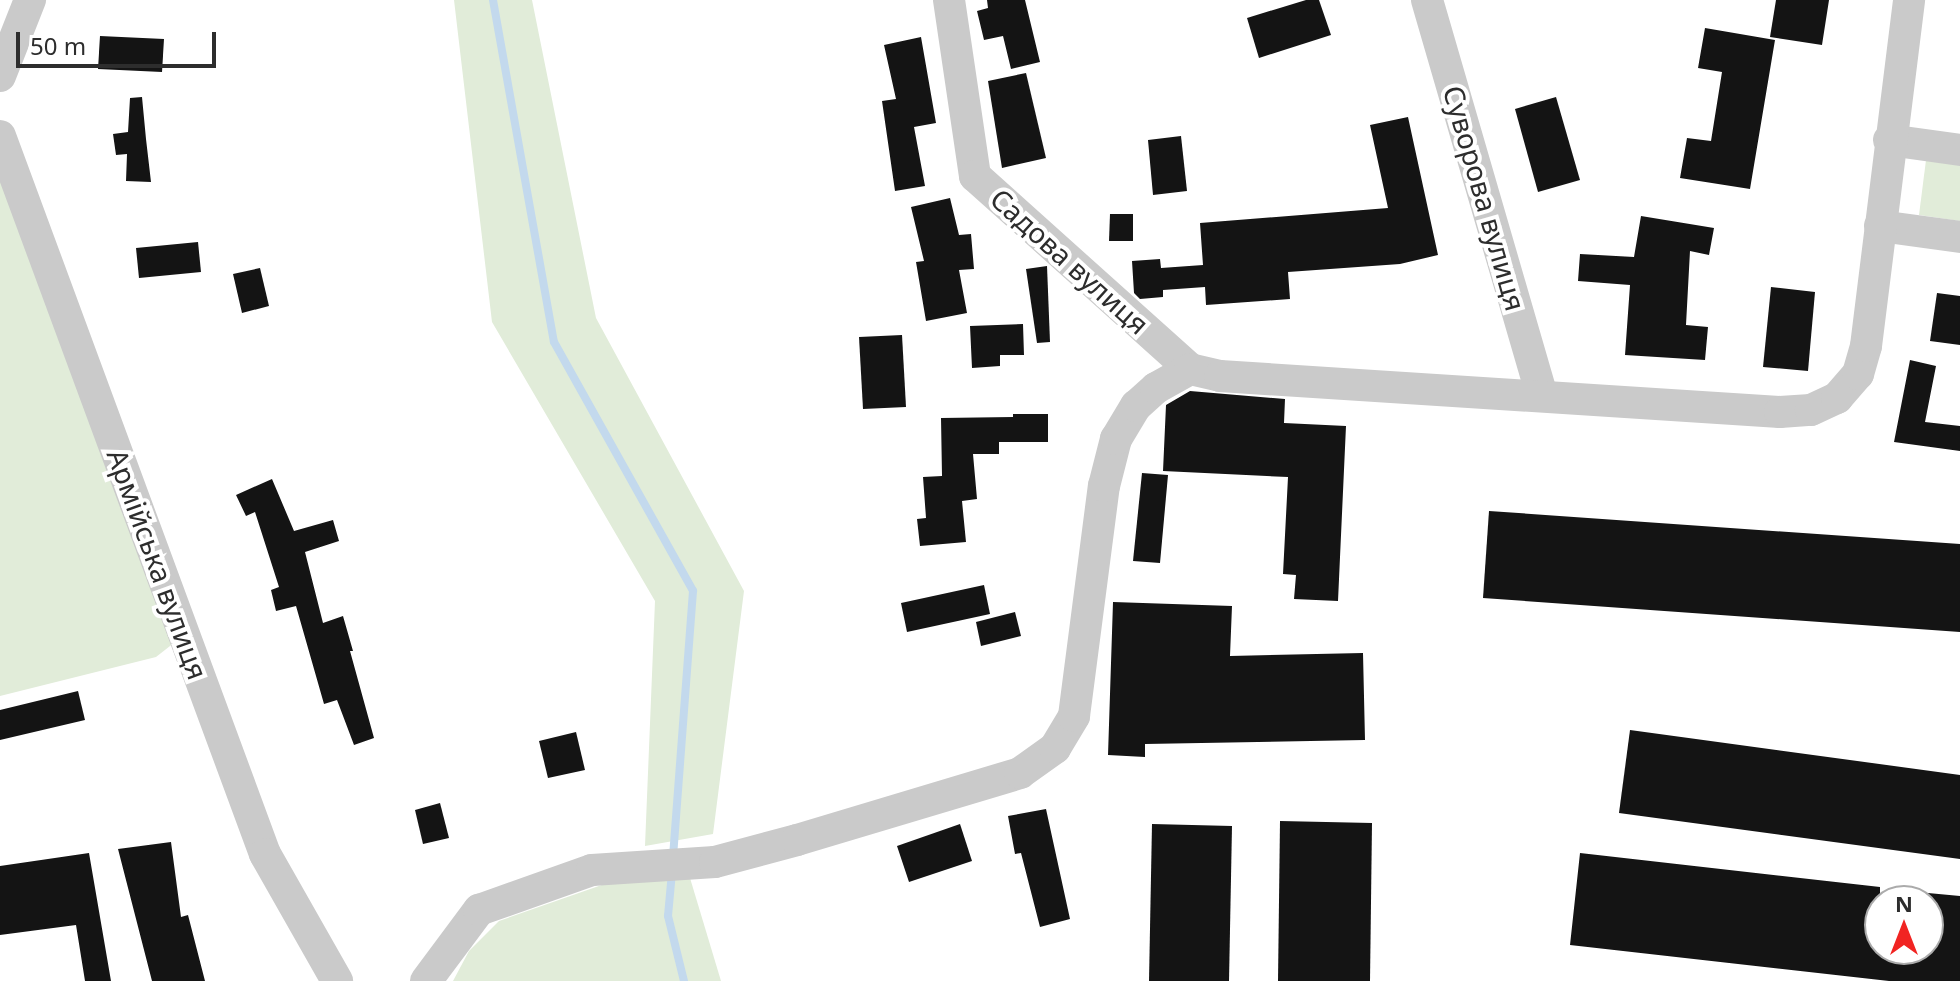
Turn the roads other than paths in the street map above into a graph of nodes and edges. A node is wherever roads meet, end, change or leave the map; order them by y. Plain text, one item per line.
1 (30, 0) edge
2 (949, 0) edge
3 (1427, 0) edge
4 (1909, 0) edge
5 (0, 76) edge
6 (0, 136) edge
7 (1889, 140) junction
8 (1960, 150) edge
9 (1880, 226) junction
10 (1960, 237) edge
11 (1190, 369) junction
12 (1542, 396) junction
13 (337, 981) edge
14 (426, 981) edge

1 - 5 street
2 - 11 street, Садова вулиця
3 - 12 street, Суворова вулиця
4 - 7 street
6 - 13 street, Армійська вулиця
7 - 8 street
7 - 9 street
9 - 10 street
9 - 12 street
11 - 12 street
11 - 14 street

